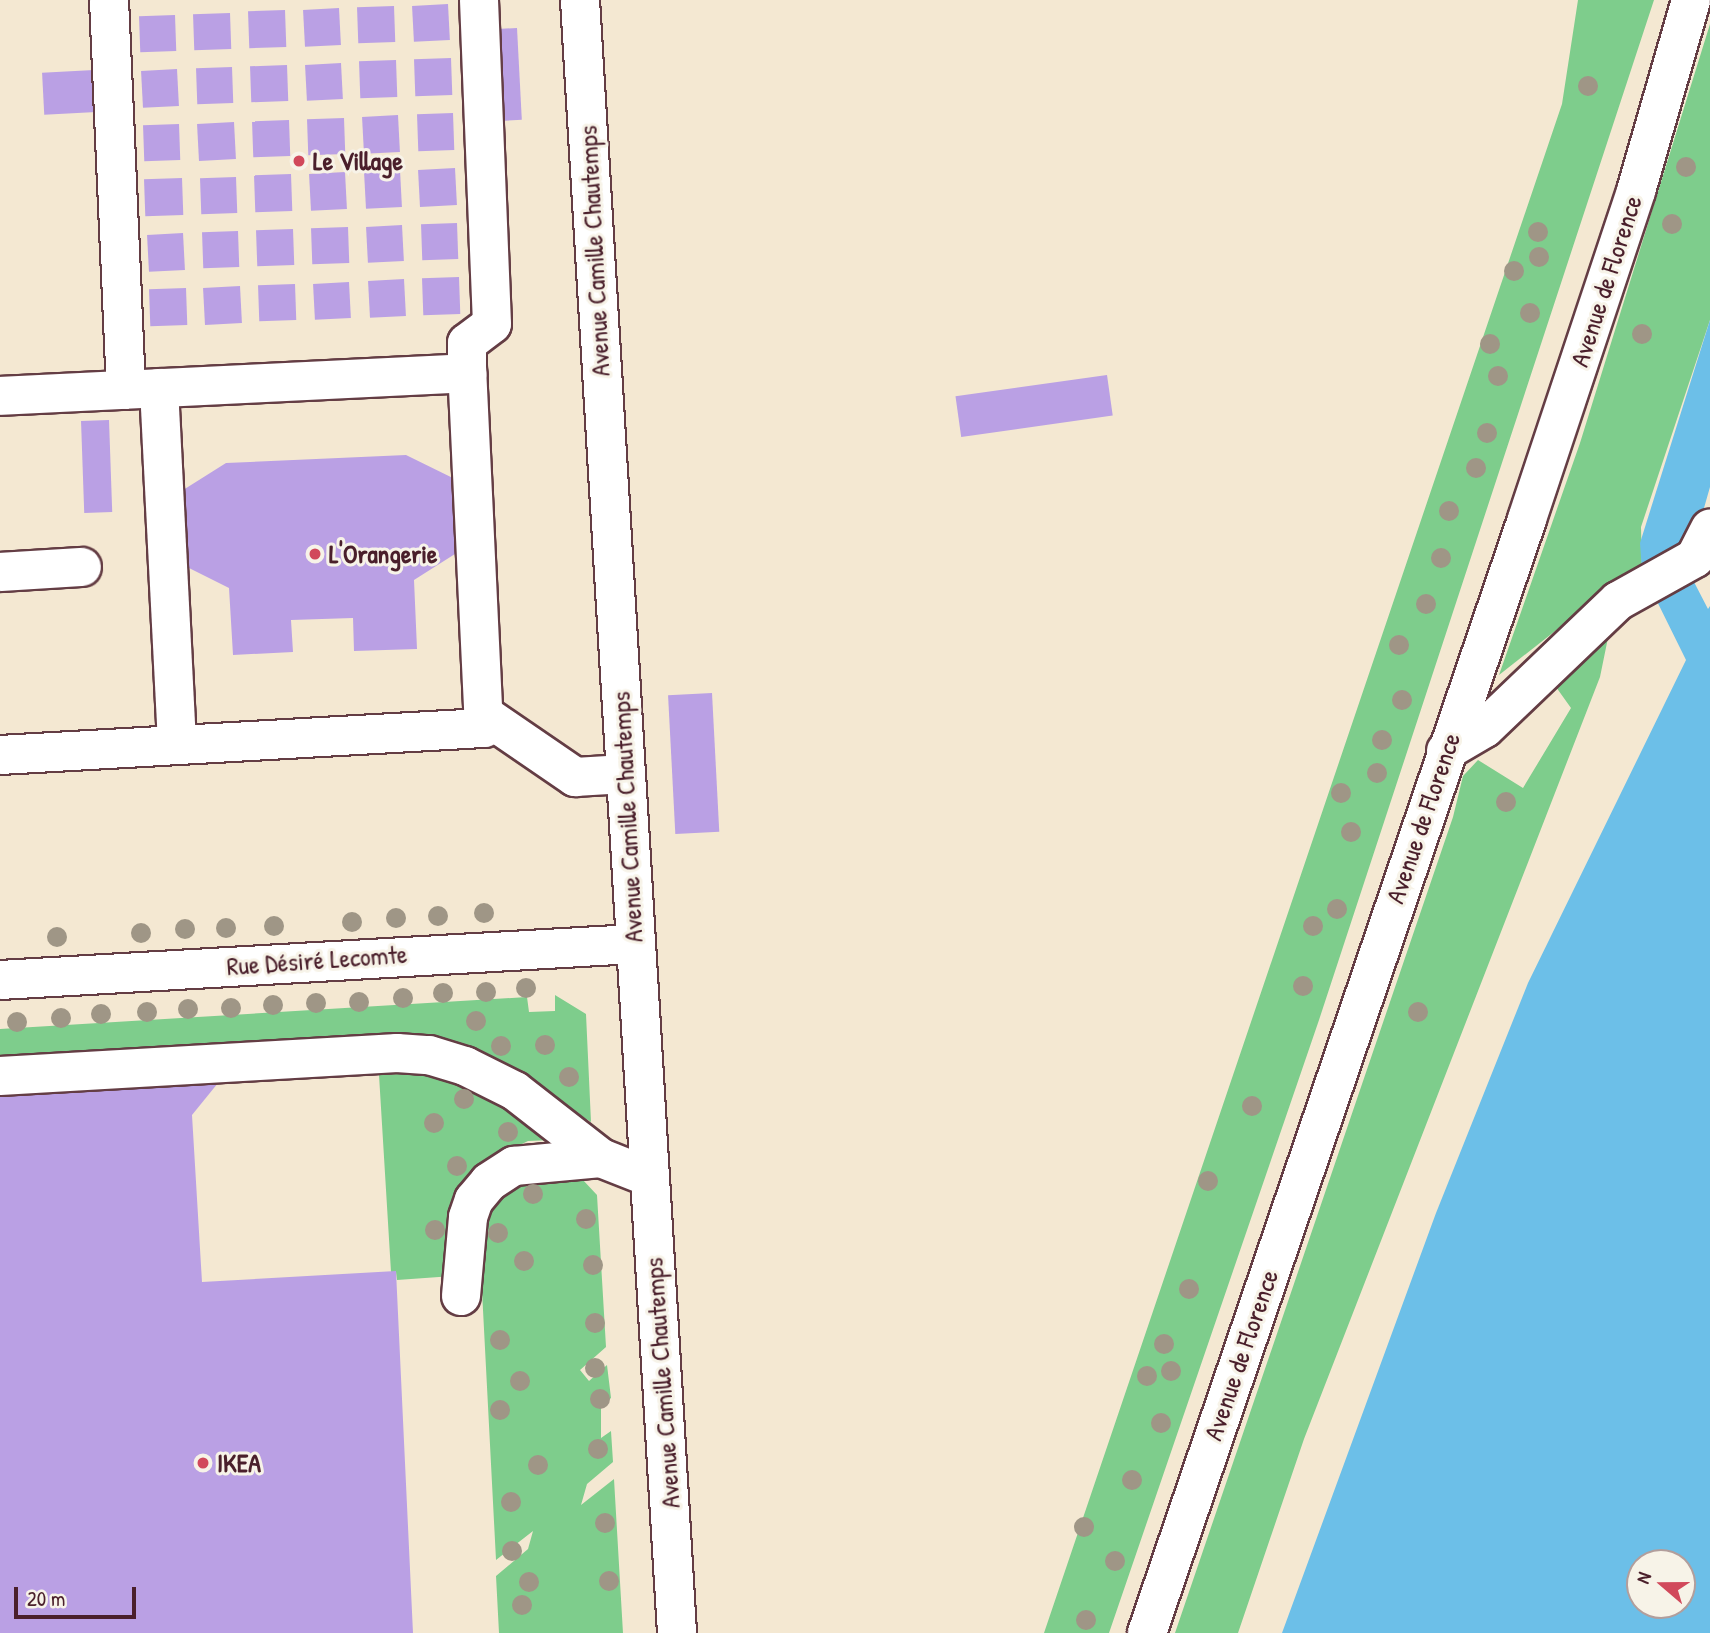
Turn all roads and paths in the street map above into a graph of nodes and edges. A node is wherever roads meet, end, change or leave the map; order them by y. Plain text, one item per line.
1 (109, 0) edge
2 (479, 0) edge
3 (580, 0) edge
4 (1691, 0) edge
5 (467, 373) junction
6 (142, 389) junction
7 (0, 396) edge
8 (1703, 544) edge
9 (82, 567) dead end
10 (0, 572) edge
11 (483, 714) junction
12 (177, 745) junction
13 (1446, 751) junction
14 (0, 755) edge
15 (625, 774) junction
16 (635, 944) junction
17 (0, 980) edge
18 (0, 1076) edge
19 (601, 1158) junction
20 (649, 1177) junction
21 (461, 1296) dead end
22 (677, 1633) edge
23 (1147, 1633) edge

1 - 6 street
2 - 5 street
3 - 15 street, Avenue Camille Chautemps
4 - 13 street, Avenue de Florence
5 - 6 street
5 - 11 street
6 - 7 street
6 - 12 street
8 - 13 street
9 - 10 street
11 - 12 street
11 - 15 street
12 - 14 street
13 - 23 street, Avenue de Florence
15 - 16 street, Avenue Camille Chautemps
16 - 17 street, Rue Désiré Lecomte
16 - 20 street, Avenue Camille Chautemps
18 - 19 street
19 - 20 street
19 - 21 street
20 - 22 street, Avenue Camille Chautemps

